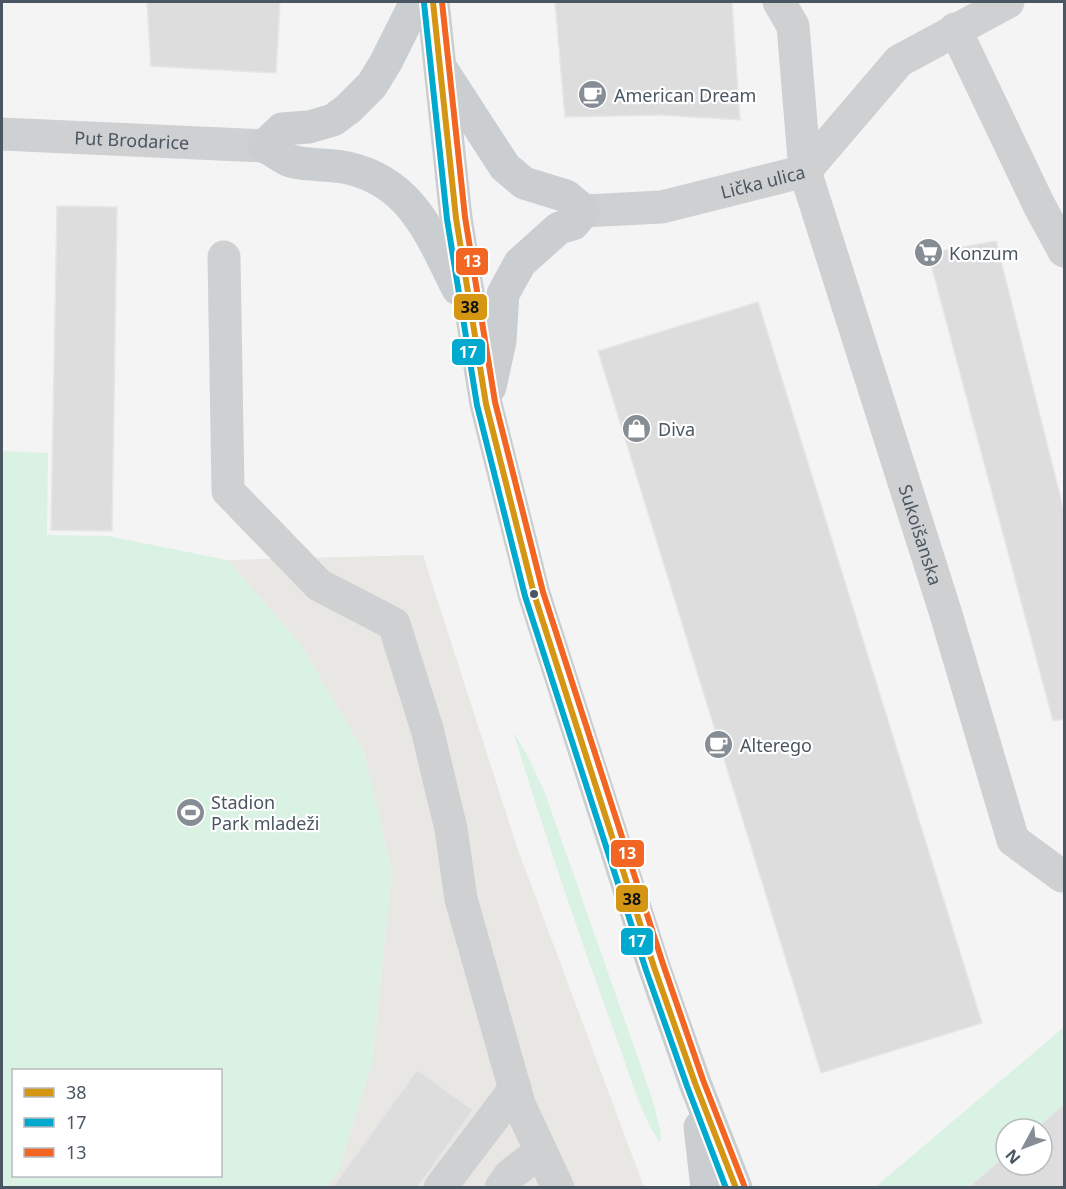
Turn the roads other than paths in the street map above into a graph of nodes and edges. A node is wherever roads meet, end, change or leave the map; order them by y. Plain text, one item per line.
1 (416, 2) edge
2 (433, 2) edge
3 (779, 2) edge
4 (1008, 2) edge
5 (955, 29) junction
6 (439, 65) junction
7 (2, 135) edge
8 (264, 146) junction
9 (805, 171) junction
10 (584, 211) junction
11 (1065, 251) edge
12 (224, 257) dead end
13 (472, 315) junction
14 (486, 404) junction
15 (1065, 876) edge
16 (695, 1083) junction
17 (515, 1089) junction
18 (541, 1151) junction
19 (440, 1188) edge
20 (501, 1188) edge
21 (558, 1188) edge
22 (708, 1188) edge
23 (736, 1188) edge

1 - 8 main road
2 - 6 main road
3 - 9 street, Sukoišanska
4 - 5 street, Lička ulica
5 - 9 street, Lička ulica
5 - 11 street
6 - 10 main road
6 - 13 main road
7 - 8 street, Put Brodarice
8 - 13 main road
9 - 10 street, Lička ulica
9 - 15 street, Sukoišanska
10 - 14 main road
12 - 17 street
13 - 14 main road
14 - 16 main road
16 - 22 main road
16 - 23 main road
17 - 18 street
17 - 19 street
18 - 20 street
18 - 21 street

